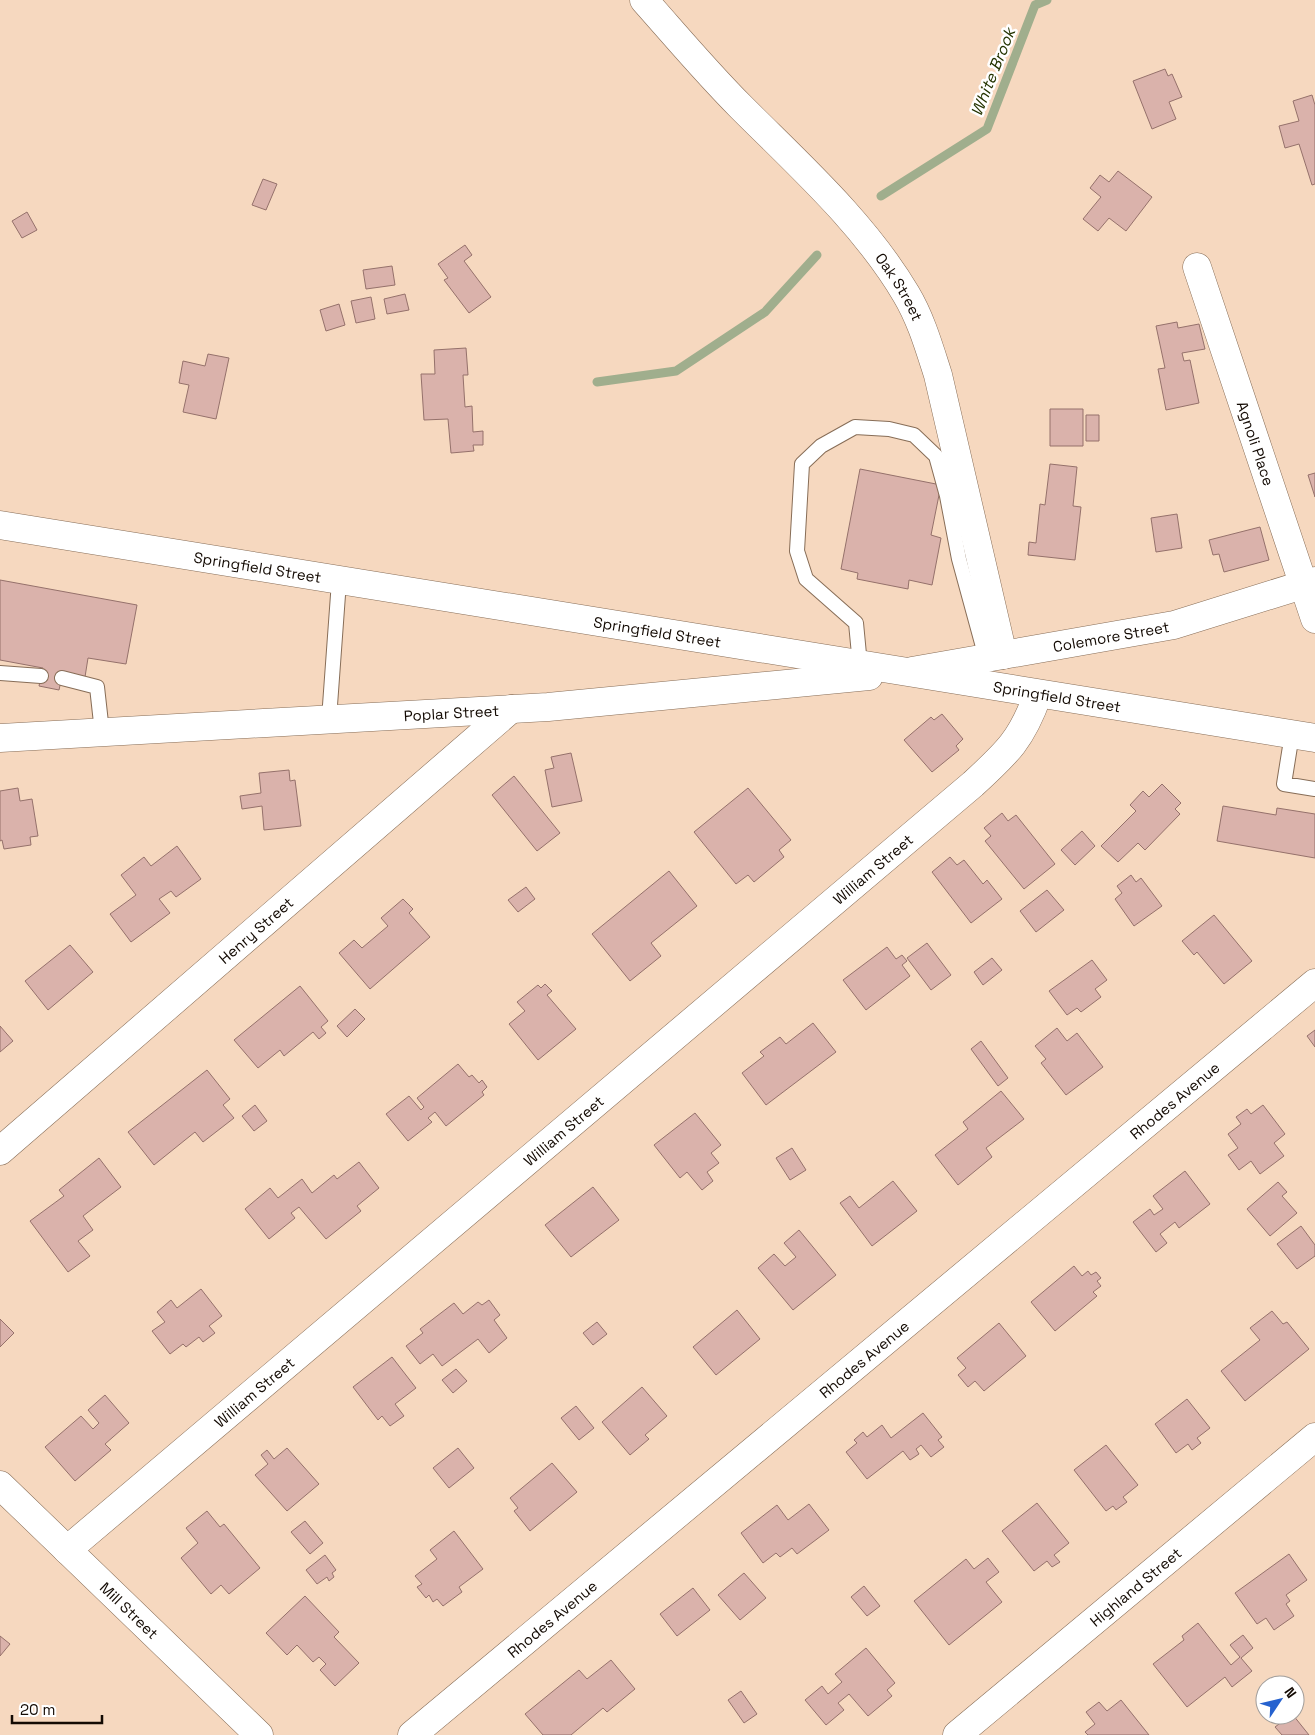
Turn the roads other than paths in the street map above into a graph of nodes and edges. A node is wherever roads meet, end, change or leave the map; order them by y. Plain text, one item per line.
1 (644, 0) edge
2 (1196, 267) dead end
3 (0, 525) edge
4 (339, 581) junction
5 (1310, 583) edge
6 (1315, 619) edge
7 (994, 657) junction
8 (860, 665) junction
9 (0, 673) edge
10 (903, 673) junction
11 (41, 676) dead end
12 (62, 678) dead end
13 (1038, 694) junction
14 (511, 709) junction
15 (330, 720) junction
16 (102, 732) junction
17 (1303, 736) edge
18 (0, 738) edge
19 (1315, 789) edge
20 (1315, 983) edge
21 (0, 1151) edge
22 (1315, 1437) edge
23 (0, 1485) edge
24 (67, 1550) junction
25 (259, 1735) edge
26 (412, 1735) edge
27 (957, 1735) edge

1 - 7 street, Oak Street
2 - 5 street, Agnoli Place
3 - 4 street, Springfield Street
4 - 8 street, Springfield Street
4 - 15 lane
5 - 6 street, Agnoli Place
5 - 7 street, Colemore Street
7 - 8 lane
7 - 10 street, Colemore Street
8 - 10 street, Springfield Street
9 - 11 lane
10 - 13 street, Springfield Street
10 - 14 street, Poplar Street
12 - 16 lane
13 - 17 street, Springfield Street
13 - 24 street, William Street
14 - 15 street, Poplar Street
14 - 21 street, Henry Street
15 - 16 street, Poplar Street
16 - 18 street, Poplar Street
17 - 19 lane
20 - 26 street, Rhodes Avenue
22 - 27 street, Highland Street
23 - 24 street, Mill Street
24 - 25 street, Mill Street

